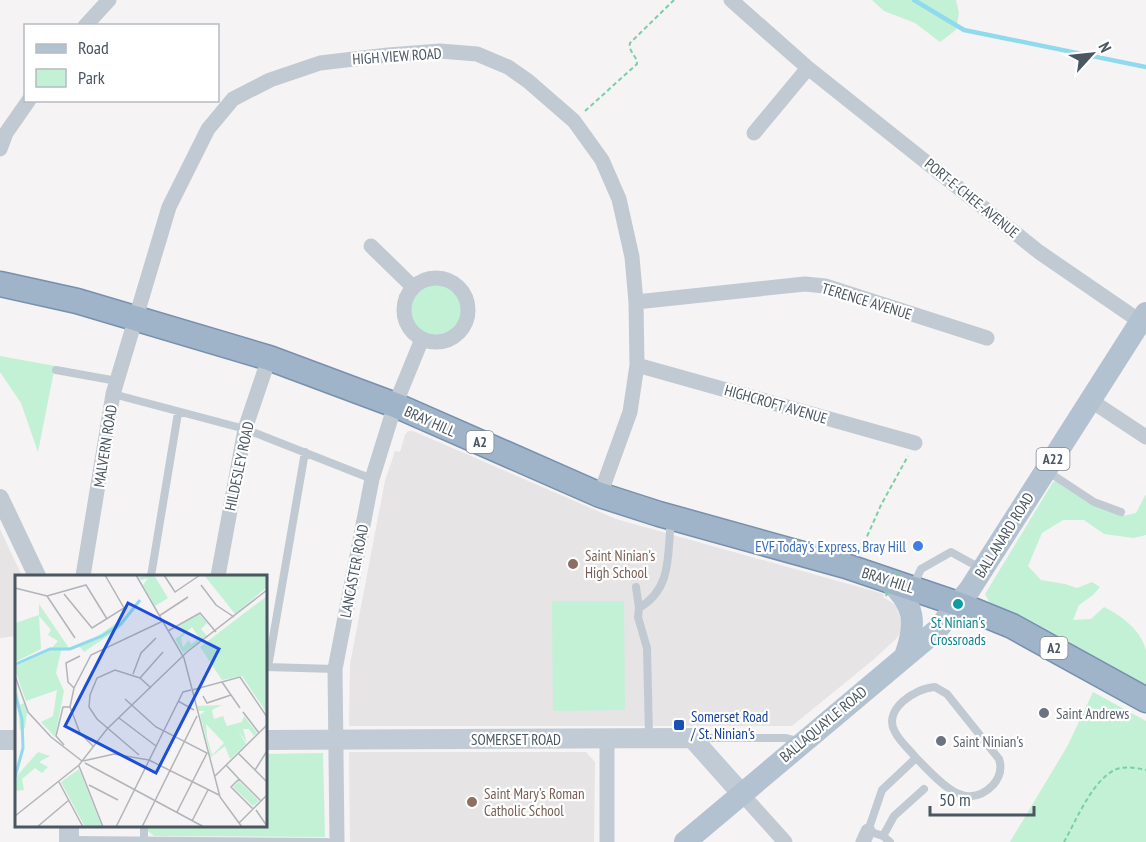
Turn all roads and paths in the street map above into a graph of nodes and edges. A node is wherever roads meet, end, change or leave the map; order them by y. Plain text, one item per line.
1 (109, 0) edge
2 (674, 0) edge
3 (731, 0) edge
4 (87, 24) edge
5 (808, 68) junction
6 (28, 102) edge
7 (574, 121) junction
8 (754, 133) dead end
9 (0, 149) edge
10 (371, 246) dead end
11 (0, 284) edge
12 (413, 287) junction
13 (636, 302) junction
14 (137, 317) junction
15 (1143, 318) edge
16 (987, 338) dead end
17 (422, 339) junction
18 (269, 358) junction
19 (637, 365) junction
20 (57, 370) dead end
21 (115, 388) junction
22 (1090, 400) junction
23 (395, 405) junction
24 (178, 413) junction
25 (245, 429) junction
26 (1146, 436) edge
27 (915, 444) joint
28 (305, 452) junction
29 (1046, 470) junction
30 (372, 479) junction
31 (600, 495) junction
32 (0, 498) edge
33 (1121, 512) dead end
34 (671, 517) junction
35 (860, 552) dead end
36 (982, 570) junction
37 (37, 575) edge
38 (83, 575) edge
39 (151, 575) edge
40 (218, 575) edge
41 (896, 584) junction
42 (636, 587) dead end
43 (958, 604) junction
44 (639, 608) junction
45 (905, 656) junction
46 (267, 667) edge
47 (335, 669) junction
48 (1146, 700) edge
49 (607, 738) junction
50 (649, 738) junction
51 (692, 738) junction
52 (267, 740) edge
53 (335, 740) junction
54 (802, 742) junction
55 (916, 758) junction
56 (1146, 770) edge
57 (924, 789) dead end
58 (741, 793) junction
59 (144, 827) edge
60 (69, 836) edge
61 (883, 836) junction
62 (866, 837) edge
63 (144, 840) junction
64 (327, 842) edge
65 (337, 842) edge
66 (607, 842) edge
67 (685, 842) edge
68 (785, 842) edge
69 (890, 842) edge
70 (1064, 842) edge

1 - 4 street
2 - 7 path
3 - 5 street, PORT-E-CHEE-AVENUE
5 - 8 street
5 - 15 street, PORT-E-CHEE-AVENUE
6 - 9 street
7 - 13 street, HIGH VIEW ROAD
7 - 14 street, HIGH VIEW ROAD
10 - 12 street
11 - 14 highway, BRAY HILL / A2
12 - 17 street
12 - 17 street
13 - 16 street, TERENCE AVENUE
13 - 19 street, HIGH VIEW ROAD
14 - 18 highway, BRAY HILL / A2
14 - 21 street, MALVERN ROAD
15 - 22 main road, BALLANARD ROAD / A22
17 - 23 street, LANCASTER ROAD
18 - 23 highway, BRAY HILL / A2
18 - 25 street, HILDESLEY ROAD
19 - 27 street, HIGHCROFT AVENUE
19 - 31 street, HIGH VIEW ROAD
20 - 21 lane
21 - 24 lane
21 - 38 street, MALVERN ROAD
22 - 26 street
22 - 29 main road, BALLANARD ROAD / A22
23 - 30 street, LANCASTER ROAD
23 - 31 highway, BRAY HILL / A2
24 - 25 lane
24 - 39 lane
25 - 28 lane
25 - 40 street, HILDESLEY ROAD
27 - 35 path
28 - 30 lane
28 - 46 lane
29 - 33 lane
29 - 36 main road, BALLANARD ROAD / A22
30 - 47 street, LANCASTER ROAD
31 - 34 highway, BRAY HILL / A2
32 - 37 street
34 - 41 highway, BRAY HILL / A2
34 - 44 lane
36 - 41 lane
36 - 43 main road, BALLANARD ROAD / A22
41 - 43 highway, BRAY HILL / A2
41 - 45 main road
42 - 44 lane
43 - 45 main road, BALLAQUAYLE ROAD / A22
43 - 48 highway, A2
44 - 50 lane
45 - 54 main road, BALLAQUAYLE ROAD / A22
46 - 47 lane
47 - 53 street, LANCASTER ROAD
49 - 50 main road, SOMERSET ROAD
49 - 53 main road, SOMERSET ROAD
49 - 66 street
50 - 51 main road, SOMERSET ROAD
51 - 54 lane
51 - 58 main road
52 - 53 main road, SOMERSET ROAD
53 - 65 street, LANCASTER ROAD
54 - 58 main road, BALLAQUAYLE ROAD / A22
55 - 55 lane
55 - 62 lane
56 - 70 path
57 - 61 lane
58 - 67 main road, BALLAQUAYLE ROAD / A22
58 - 68 street
59 - 63 lane
60 - 63 lane
61 - 62 lane
61 - 69 lane
63 - 64 lane

